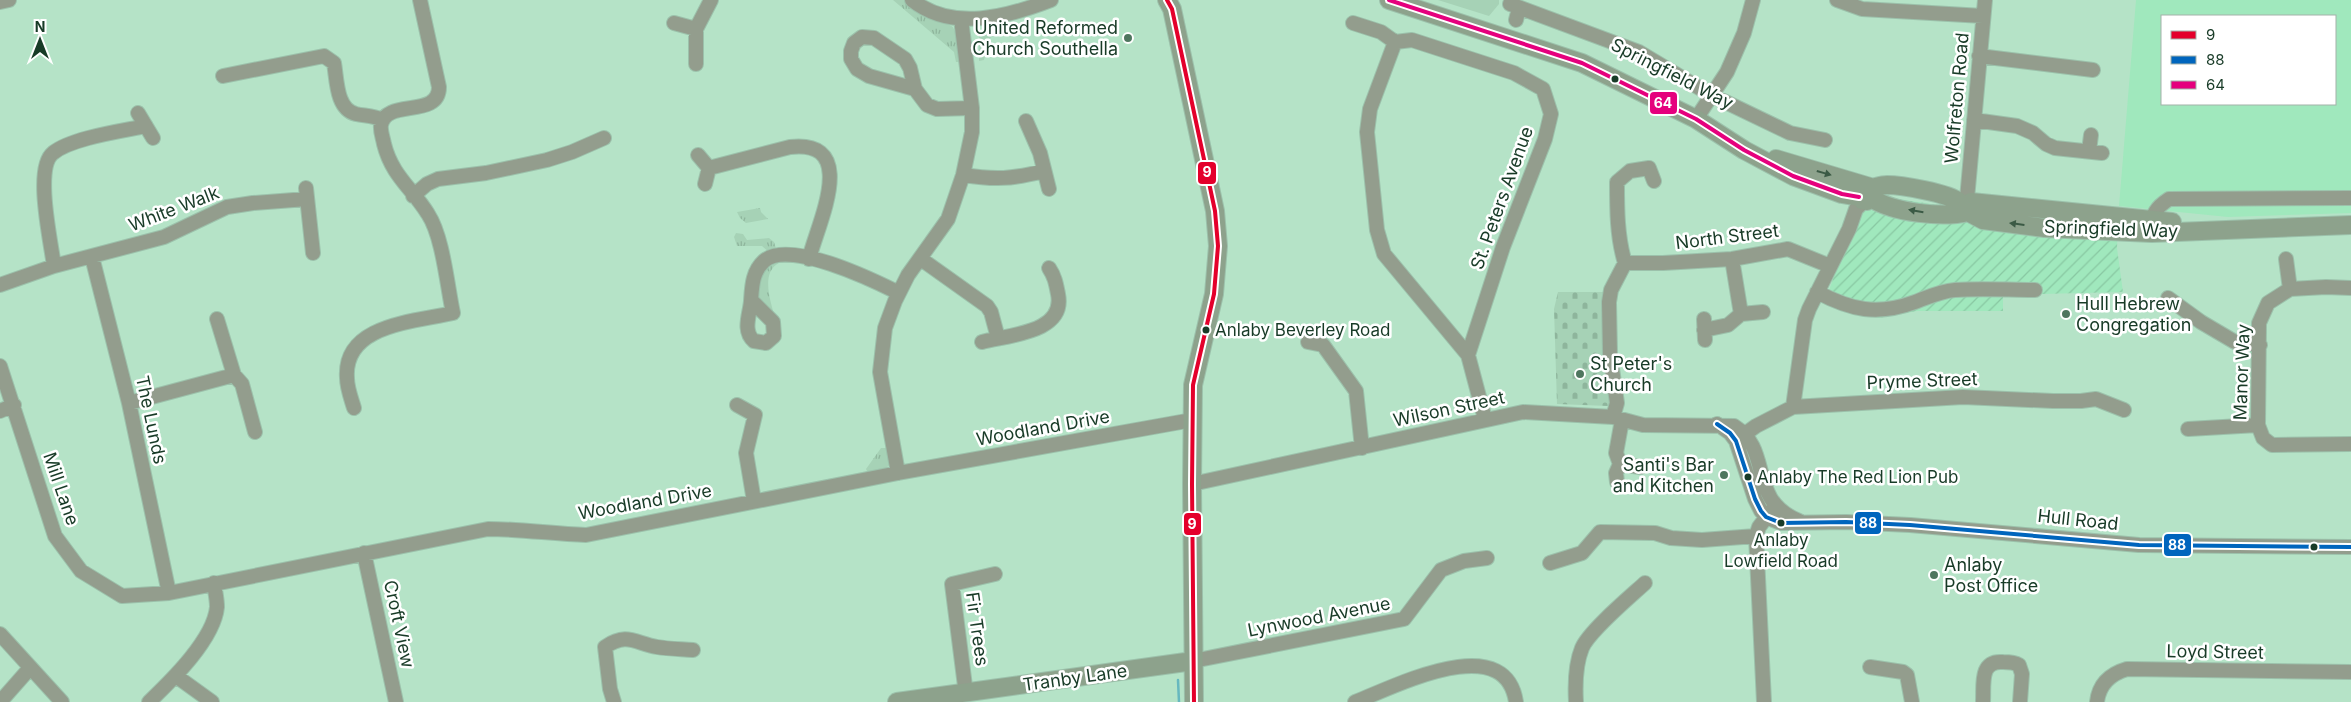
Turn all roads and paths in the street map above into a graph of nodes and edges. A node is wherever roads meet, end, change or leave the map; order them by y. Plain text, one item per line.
1 (10, 0) edge
2 (420, 0) edge
3 (711, 0) edge
4 (912, 0) edge
5 (1051, 0) edge
6 (1389, 0) edge
7 (1753, 0) edge
8 (1837, 0) edge
9 (1985, 0) edge
10 (0, 2) edge
11 (1170, 3) edge
12 (1515, 11) dead end
13 (1983, 16) junction
14 (961, 19) junction
15 (674, 23) dead end
16 (1353, 23) dead end
17 (696, 29) junction
18 (1395, 42) junction
19 (1979, 56) junction
20 (695, 69) dead end
21 (2093, 70) dead end
22 (222, 76) dead end
23 (915, 89) junction
24 (1711, 95) junction
25 (972, 108) junction
26 (138, 113) dead end
27 (1696, 119) junction
28 (383, 120) junction
29 (1974, 120) junction
30 (1026, 121) dead end
31 (146, 126) junction
32 (2091, 135) dead end
33 (153, 138) dead end
34 (604, 138) dead end
35 (1825, 140) dead end
36 (698, 155) dead end
37 (708, 168) junction
38 (1044, 172) junction
39 (963, 175) junction
40 (1654, 181) dead end
41 (705, 184) dead end
42 (1049, 189) dead end
43 (1866, 194) junction
44 (413, 196) junction
45 (2351, 198) edge
46 (1965, 205) junction
47 (2351, 225) edge
48 (2152, 226) junction
49 (312, 254) dead end
50 (92, 257) junction
51 (810, 259) junction
52 (920, 259) junction
53 (1732, 259) junction
54 (2286, 259) dead end
55 (1625, 263) junction
56 (54, 266) junction
57 (1830, 266) junction
58 (1056, 272) dead end
59 (0, 285) edge
60 (2351, 288) edge
61 (2290, 289) junction
62 (2035, 290) dead end
63 (1817, 292) junction
64 (899, 293) junction
65 (2168, 297) dead end
66 (751, 300) dead end
67 (1763, 312) dead end
68 (1741, 314) junction
69 (217, 318) dead end
70 (1704, 330) dead end
71 (998, 338) junction
72 (1306, 341) dead end
73 (982, 342) dead end
74 (2260, 345) junction
75 (1468, 355) junction
76 (0, 366) edge
77 (234, 375) junction
78 (129, 403) junction
79 (737, 405) dead end
80 (14, 406) junction
81 (1793, 407) junction
82 (354, 408) dead end
83 (2124, 410) dead end
84 (0, 411) edge
85 (1617, 418) junction
86 (1192, 420) junction
87 (1485, 420) junction
88 (2258, 425) junction
89 (2188, 429) dead end
90 (255, 432) dead end
91 (1741, 437) junction
92 (2351, 444) edge
93 (1362, 448) junction
94 (1620, 464) junction
95 (1640, 467) dead end
96 (898, 473) junction
97 (1616, 482) dead end
98 (1192, 484) junction
99 (754, 501) junction
100 (1770, 512) junction
101 (1756, 536) junction
102 (2351, 547) edge
103 (364, 553) junction
104 (1487, 559) dead end
105 (1550, 563) dead end
106 (995, 574) dead end
107 (214, 583) junction
108 (1642, 590) dead end
109 (168, 593) junction
110 (0, 634) edge
111 (692, 650) dead end
112 (1911, 660) dead end
113 (1193, 661) junction
114 (30, 668) junction
115 (1870, 668) dead end
116 (2351, 672) edge
117 (1907, 675) junction
118 (176, 676) junction
119 (966, 694) junction
120 (0, 702) edge
121 (62, 702) edge
122 (149, 702) edge
123 (212, 702) edge
124 (396, 702) edge
125 (614, 702) edge
126 (897, 702) edge
127 (1194, 702) edge
128 (1355, 702) edge
129 (1516, 702) edge
130 (1576, 702) edge
131 (1764, 702) edge
132 (1912, 702) edge
133 (1983, 702) edge
134 (2020, 702) edge
135 (2097, 702) edge

1 - 10 street
2 - 28 street
3 - 17 street
4 - 14 street
5 - 14 street
6 - 27 main road, Springfield Way
7 - 24 street
8 - 13 street
9 - 13 street, Wolfreton Road
11 - 86 main road
12 - 24 street, Springfield Way
13 - 19 street, Wolfreton Road
14 - 25 street
15 - 17 street
16 - 18 street
17 - 20 street
18 - 75 street
18 - 75 street, St. Peters Avenue
19 - 21 street
19 - 29 street, Wolfreton Road
22 - 28 street
23 - 23 street
23 - 25 street
24 - 27 street
24 - 35 street, Springfield Way
25 - 39 street
26 - 31 street
27 - 43 main road, Springfield Way
28 - 44 street
29 - 32 street
29 - 46 street, Wolfreton Road
30 - 38 street
31 - 33 street
31 - 56 street
34 - 44 street
36 - 37 street
37 - 41 street
37 - 51 street
38 - 39 street
38 - 42 street
39 - 52 street
40 - 55 street
43 - 46 main road, Springfield Way
43 - 57 street
44 - 82 street
45 - 48 street
46 - 48 main road, Springfield Way
47 - 48 main road, Springfield Way
49 - 50 street, White Walk
50 - 56 street, White Walk
50 - 78 street, The Lunds
51 - 64 street
51 - 66 street
52 - 64 street
52 - 71 street
53 - 55 street, North Street
53 - 57 street, North Street
53 - 68 street
54 - 61 street
55 - 85 street
56 - 59 street, White Walk
57 - 63 street
58 - 71 street
60 - 61 street, Manor Way
61 - 74 street, Manor Way
62 - 63 street
63 - 81 street
64 - 96 street
65 - 74 street
67 - 68 street
68 - 70 street
69 - 77 street
71 - 73 street
72 - 93 street
74 - 88 street, Manor Way
75 - 87 street
76 - 80 street, Mill Lane
77 - 78 street
77 - 90 street
78 - 109 street, The Lunds
79 - 99 street
80 - 84 street
80 - 109 street, Mill Lane
81 - 83 street, Pryme Street
81 - 91 street
85 - 87 street, Wilson Street
85 - 91 street, Wilson Street
85 - 94 street
86 - 96 street, Woodland Drive
86 - 98 main road
87 - 93 street, Wilson Street
88 - 89 street
88 - 92 street, Manor Way
91 - 100 street, Wilson Street
93 - 98 street, Wilson Street
94 - 95 street
94 - 97 street
96 - 99 street, Woodland Drive
98 - 113 main road
99 - 103 street, Woodland Drive
100 - 101 street
100 - 102 street, Hull Road
101 - 105 street
101 - 131 street
103 - 107 street, Woodland Drive
103 - 124 street, Croft View
104 - 113 street, Lynwood Avenue
106 - 119 street, Fir Trees
107 - 109 street, Mill Lane
107 - 118 street
108 - 130 street
110 - 114 street
111 - 125 street
112 - 117 street
113 - 119 main road, Tranby Lane
113 - 127 main road
114 - 120 street
114 - 121 street
115 - 117 street
116 - 135 street, Loyd Street
117 - 132 street
118 - 122 street
118 - 123 street
119 - 126 main road, Tranby Lane
128 - 129 street
133 - 134 street

